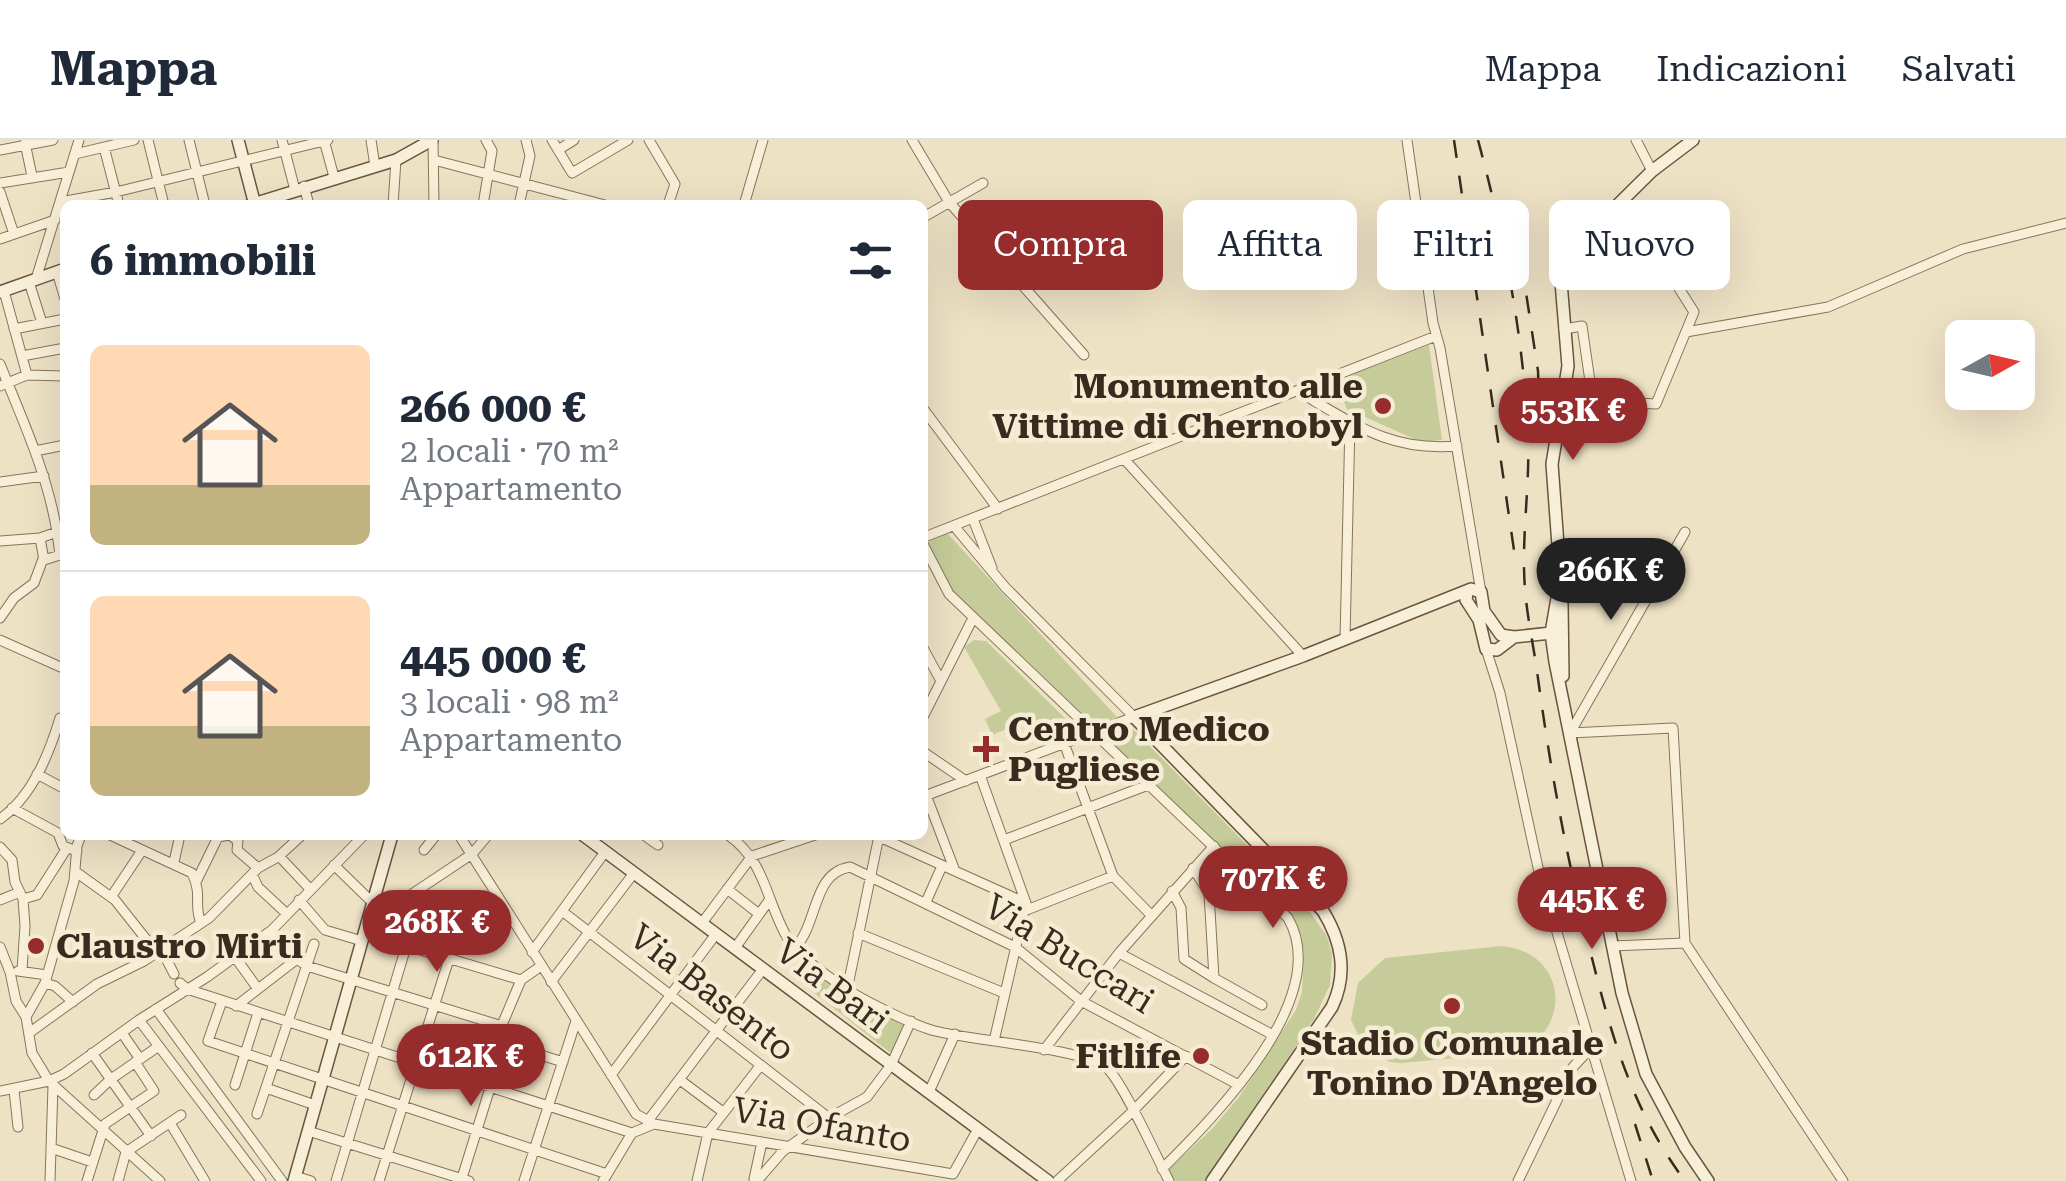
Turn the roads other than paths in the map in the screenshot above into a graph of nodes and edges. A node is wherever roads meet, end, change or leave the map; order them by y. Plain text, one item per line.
1 (53, 140) edge
2 (79, 140) edge
3 (134, 140) edge
4 (148, 140) edge
5 (189, 140) edge
6 (238, 140) edge
7 (282, 140) edge
8 (326, 140) edge
9 (371, 140) edge
10 (432, 140) edge
11 (486, 140) edge
12 (526, 140) edge
13 (574, 140) edge
14 (628, 140) edge
15 (650, 140) edge
16 (763, 140) edge
17 (912, 140) edge
18 (1407, 140) edge
19 (1636, 140) edge
20 (25, 142) edge
21 (1688, 144) edge
22 (555, 145) edge
23 (104, 147) junction
24 (0, 150) edge
25 (285, 152) junction
26 (75, 154) junction
27 (396, 160) junction
28 (434, 160) junction
29 (244, 162) junction
30 (375, 166) junction
31 (1652, 171) junction
32 (69, 172) junction
33 (197, 172) junction
34 (32, 176) junction
35 (488, 176) junction
36 (334, 177) junction
37 (158, 182) junction
38 (983, 182) dead end
39 (0, 183) edge
40 (523, 184) junction
41 (300, 188) junction
42 (0, 192) edge
43 (116, 192) junction
44 (61, 200) edge
45 (84, 200) edge
46 (118, 200) edge
47 (163, 200) edge
48 (204, 200) edge
49 (252, 200) edge
50 (265, 200) edge
51 (306, 200) edge
52 (394, 200) edge
53 (434, 200) edge
54 (484, 200) edge
55 (520, 200) edge
56 (585, 200) edge
57 (670, 200) edge
58 (745, 200) edge
59 (1623, 200) edge
60 (60, 202) edge
61 (949, 202) junction
62 (928, 214) edge
63 (55, 220) junction
64 (2066, 223) edge
65 (60, 233) edge
66 (14, 234) junction
67 (50, 236) junction
68 (0, 240) edge
69 (60, 271) edge
70 (32, 281) junction
71 (1561, 290) edge
72 (1680, 290) edge
73 (2, 292) edge
74 (60, 320) edge
75 (42, 324) junction
76 (14, 329) junction
77 (1564, 329) junction
78 (1686, 332) junction
79 (1436, 336) junction
80 (60, 349) edge
81 (1084, 355) dead end
82 (22, 356) junction
83 (0, 364) edge
84 (27, 375) junction
85 (60, 376) edge
86 (4, 384) edge
87 (1305, 388) junction
88 (1563, 400) junction
89 (1593, 402) junction
90 (928, 415) edge
91 (1350, 422) junction
92 (60, 446) edge
93 (1458, 446) junction
94 (35, 450) junction
95 (1125, 460) junction
96 (44, 476) junction
97 (0, 482) edge
98 (998, 509) junction
99 (972, 519) junction
100 (954, 526) junction
101 (56, 532) junction
102 (1685, 532) dead end
103 (928, 537) edge
104 (40, 538) junction
105 (0, 542) edge
106 (60, 548) edge
107 (928, 552) edge
108 (60, 556) edge
109 (42, 559) junction
110 (995, 575) junction
111 (1560, 582) junction
112 (1473, 597) junction
113 (0, 618) edge
114 (973, 618) junction
115 (1550, 633) junction
116 (1345, 639) junction
117 (0, 640) edge
118 (1497, 640) junction
119 (928, 656) edge
120 (1303, 656) junction
121 (60, 667) edge
122 (942, 681) junction
123 (928, 708) edge
124 (1134, 717) junction
125 (60, 718) dead end
126 (1093, 732) junction
127 (1570, 733) junction
128 (1064, 743) junction
129 (928, 754) edge
130 (37, 774) junction
131 (980, 775) junction
132 (966, 781) junction
133 (1148, 785) junction
134 (60, 786) edge
135 (928, 795) edge
136 (928, 806) edge
137 (12, 808) junction
138 (1088, 808) junction
139 (0, 818) edge
140 (60, 838) edge
141 (60, 840) edge
142 (78, 840) edge
143 (119, 840) edge
144 (179, 840) edge
145 (217, 840) edge
146 (236, 840) edge
147 (292, 840) edge
148 (359, 840) edge
149 (391, 840) edge
150 (432, 840) edge
151 (462, 840) edge
152 (484, 840) edge
153 (589, 840) edge
154 (605, 840) edge
155 (650, 840) edge
156 (734, 840) edge
157 (801, 840) edge
158 (877, 840) edge
159 (887, 840) edge
160 (1004, 840) junction
161 (658, 846) dead end
162 (1214, 846) junction
163 (0, 847) edge
164 (602, 849) junction
165 (72, 850) junction
166 (424, 850) dead end
167 (141, 852) junction
168 (472, 854) junction
169 (279, 856) junction
170 (752, 856) junction
171 (174, 862) junction
172 (334, 866) junction
173 (942, 866) junction
174 (1193, 868) junction
175 (255, 871) junction
176 (76, 872) junction
177 (955, 872) junction
178 (634, 873) junction
179 (869, 876) junction
180 (1113, 876) junction
181 (196, 882) junction
182 (310, 889) junction
183 (727, 889) junction
184 (1172, 891) junction
185 (412, 894) dead end
186 (21, 896) junction
187 (110, 897) junction
188 (770, 898) junction
189 (0, 900) edge
190 (299, 900) junction
191 (926, 902) junction
192 (373, 903) junction
193 (1025, 907) junction
194 (417, 910) dead end
195 (562, 911) junction
196 (287, 914) junction
197 (759, 914) junction
198 (1150, 915) junction
199 (201, 923) junction
200 (702, 923) junction
201 (272, 930) junction
202 (589, 932) junction
203 (858, 932) junction
204 (716, 934) junction
205 (363, 937) junction
206 (1686, 943) junction
207 (314, 944) dead end
208 (406, 946) junction
209 (1612, 946) junction
210 (0, 947) edge
211 (1015, 947) junction
212 (735, 948) junction
213 (796, 948) junction
214 (159, 951) junction
215 (532, 952) junction
216 (1119, 953) junction
217 (235, 957) junction
218 (297, 959) junction
219 (449, 959) junction
220 (307, 966) junction
221 (542, 966) junction
222 (762, 969) junction
223 (22, 970) junction
224 (10, 972) junction
225 (351, 978) junction
226 (1214, 978) junction
227 (46, 979) junction
228 (521, 980) junction
229 (180, 982) junction
230 (552, 982) junction
231 (258, 989) junction
232 (846, 990) junction
233 (394, 992) junction
234 (1004, 992) junction
235 (0, 996) edge
236 (14, 996) junction
237 (670, 996) junction
238 (222, 1000) junction
239 (1081, 1001) junction
240 (73, 1002) junction
241 (436, 1005) junction
242 (1262, 1005) dead end
243 (236, 1006) junction
244 (156, 1009) junction
245 (258, 1013) junction
246 (26, 1017) junction
247 (140, 1020) junction
248 (912, 1021) junction
249 (576, 1022) junction
250 (289, 1023) junction
251 (502, 1026) junction
252 (716, 1030) junction
253 (122, 1032) junction
254 (29, 1033) junction
255 (955, 1034) junction
256 (1273, 1034) junction
257 (334, 1038) junction
258 (179, 1040) junction
259 (496, 1041) junction
260 (994, 1042) junction
261 (161, 1048) junction
262 (1591, 1048) junction
263 (1044, 1050) junction
264 (375, 1052) junction
265 (92, 1053) junction
266 (245, 1054) junction
267 (1186, 1056) junction
268 (138, 1060) junction
269 (563, 1062) junction
270 (275, 1064) junction
271 (892, 1064) junction
272 (417, 1065) junction
273 (760, 1066) junction
274 (611, 1075) junction
275 (206, 1078) junction
276 (111, 1079) junction
277 (322, 1080) junction
278 (680, 1080) junction
279 (51, 1083) junction
280 (477, 1084) junction
281 (1238, 1084) junction
282 (235, 1085) dead end
283 (266, 1088) junction
284 (490, 1088) junction
285 (192, 1089) junction
286 (14, 1090) junction
287 (0, 1091) edge
288 (930, 1092) junction
289 (362, 1093) junction
290 (94, 1095) dead end
291 (315, 1105) junction
292 (129, 1107) junction
293 (404, 1107) junction
294 (548, 1107) junction
295 (724, 1112) junction
296 (1132, 1112) junction
297 (257, 1114) dead end
298 (182, 1115) dead end
299 (829, 1118) junction
300 (236, 1119) junction
301 (170, 1123) junction
302 (650, 1123) junction
303 (18, 1127) dead end
304 (222, 1129) junction
305 (978, 1129) junction
306 (308, 1131) junction
307 (477, 1131) junction
308 (102, 1132) junction
309 (708, 1133) junction
310 (632, 1134) junction
311 (150, 1136) junction
312 (762, 1142) junction
313 (347, 1143) junction
314 (788, 1147) junction
315 (52, 1148) junction
316 (534, 1150) junction
317 (126, 1152) junction
318 (388, 1155) junction
319 (92, 1162) junction
320 (1162, 1168) junction
321 (930, 1176) edge
322 (294, 1178) edge
323 (605, 1178) edge
324 (464, 1180) edge
325 (50, 1181) edge
326 (87, 1181) edge
327 (118, 1181) edge
328 (160, 1181) edge
329 (205, 1181) edge
330 (261, 1181) edge
331 (282, 1181) edge
332 (311, 1181) edge
333 (336, 1181) edge
334 (379, 1181) edge
335 (524, 1181) edge
336 (696, 1181) edge
337 (756, 1181) edge
338 (1048, 1181) edge
339 (1057, 1181) edge
340 (1169, 1181) edge
341 (1212, 1181) edge
342 (1518, 1181) edge
343 (1632, 1181) edge
344 (1708, 1181) edge
345 (1843, 1181) edge

1 - 20 street
2 - 26 street
3 - 23 street
4 - 37 street
5 - 33 street
6 - 29 main road
7 - 25 street
8 - 25 street
8 - 36 street
9 - 30 street
10 - 27 main road
10 - 28 street
11 - 35 street
12 - 40 street
13 - 22 street
14 - 22 street
15 - 57 street
16 - 58 street
17 - 61 street
18 - 79 street
19 - 31 street
20 - 24 street
20 - 34 street
21 - 31 main road
23 - 26 street
23 - 43 street
25 - 29 street
25 - 41 street
26 - 32 street
27 - 30 main road
27 - 52 street
28 - 35 street
28 - 53 street
29 - 33 street
29 - 49 main road
30 - 36 main road
31 - 59 main road
32 - 34 street
32 - 44 street
33 - 37 street
33 - 48 street
34 - 39 street
35 - 40 street
35 - 54 street
36 - 41 main road
37 - 43 street
37 - 47 street
38 - 61 street
40 - 55 street
40 - 56 street
41 - 50 main road
41 - 51 street
42 - 66 street
43 - 45 street
43 - 46 street
60 - 63 street
61 - 62 street
61 - 81 street
63 - 66 street
63 - 67 street
64 - 78 street
65 - 67 street
66 - 68 street
67 - 70 street
69 - 70 main road
70 - 73 main road
70 - 75 street
71 - 77 main road
72 - 78 street
73 - 76 street
74 - 75 street
75 - 76 street
76 - 82 street
77 - 88 main road
77 - 89 street
78 - 89 street
79 - 87 street
79 - 93 street
80 - 82 street
82 - 84 street
83 - 86 street
84 - 85 street
84 - 86 street
86 - 94 street
87 - 91 street
87 - 95 street
88 - 89 street
88 - 111 main road
90 - 98 street
91 - 93 street
91 - 116 street
92 - 94 street
93 - 112 street
94 - 96 street
95 - 98 street
95 - 120 street
96 - 97 street
96 - 101 street
98 - 99 street
99 - 100 street
99 - 110 street
100 - 103 street
100 - 110 street
101 - 104 street
101 - 106 street
102 - 127 street
104 - 105 street
104 - 109 street
107 - 114 street
108 - 109 street
109 - 113 street
110 - 124 street
111 - 115 main road
111 - 115 main road
112 - 116 main road
112 - 118 main road
114 - 122 street
114 - 126 street
115 - 118 main road
115 - 127 main road
116 - 120 main road
117 - 121 street
118 - 262 street
119 - 122 street
120 - 124 main road
122 - 123 street
124 - 126 street
124 - 341 main road
125 - 130 street
126 - 128 street
126 - 133 street
127 - 206 street
127 - 209 main road
128 - 131 street
128 - 138 street
129 - 132 street
130 - 134 street
130 - 137 street
131 - 132 street
131 - 160 street
132 - 135 street
133 - 138 street
133 - 162 street
136 - 177 street
137 - 139 street
137 - 140 street
138 - 160 street
138 - 180 street
141 - 165 street
142 - 165 street
143 - 167 street
144 - 171 street
145 - 181 street
146 - 175 street
147 - 169 street
148 - 172 street
149 - 192 main road
150 - 166 street
151 - 168 street
152 - 168 street
153 - 164 main road, Via Bari
154 - 164 street
155 - 161 street
156 - 170 street
157 - 170 street
158 - 179 street
159 - 173 street
160 - 193 street
162 - 174 street
162 - 256 street
163 - 186 street
164 - 178 main road, Via Bari
164 - 195 street
165 - 176 street
165 - 186 street
167 - 171 street
167 - 187 street
168 - 185 street
168 - 215 street
169 - 175 street
169 - 182 street
170 - 183 street
170 - 188 street
171 - 181 street
172 - 182 street
172 - 192 street
173 - 177 street
173 - 191 street
174 - 184 street
174 - 226 street
175 - 196 street
175 - 199 street
176 - 187 street
176 - 227 street
177 - 193 street
178 - 200 main road, Via Bari
178 - 202 street
179 - 191 street, Via Buccari
179 - 203 street
179 - 213 street
180 - 193 street
180 - 198 street
181 - 199 street
182 - 190 street
183 - 197 street
183 - 200 street
184 - 198 street
184 - 226 street
186 - 189 street
186 - 223 street
187 - 214 street
188 - 197 street
188 - 213 street
190 - 196 street
190 - 205 street
191 - 211 street, Via Buccari
192 - 205 main road
193 - 211 street
194 - 208 street
195 - 202 street, Via Basento
195 - 215 street
196 - 201 street
197 - 212 street
198 - 216 street
199 - 214 street
200 - 204 main road, Via Bari
201 - 217 street
201 - 218 street
202 - 230 street
202 - 237 street, Via Basento
203 - 232 street
203 - 234 street
204 - 212 main road, Via Bari
204 - 237 street
205 - 208 street
205 - 225 main road
206 - 209 street
206 - 345 street
207 - 220 street
208 - 219 street
208 - 233 street
209 - 344 main road
210 - 224 street
211 - 234 street
211 - 239 street, Via Buccari
212 - 222 main road, Via Bari
213 - 232 street
214 - 229 street
214 - 240 street
215 - 221 street
216 - 239 street
216 - 256 street
217 - 229 street
217 - 231 street
218 - 220 street
218 - 231 street
219 - 228 street
219 - 241 street
220 - 225 street
220 - 250 street
221 - 228 street
221 - 230 street
222 - 252 street
222 - 271 main road, Via Bari
223 - 224 street
223 - 227 street
224 - 236 street
225 - 233 street
225 - 257 main road
226 - 242 street
227 - 240 street
227 - 246 street
228 - 251 street
229 - 238 street
229 - 244 street
230 - 249 street
231 - 243 street
232 - 248 street
233 - 241 street
233 - 264 street
234 - 260 street
235 - 236 street
236 - 246 street
237 - 252 street, Via Basento
237 - 274 street
238 - 243 street
238 - 266 street
239 - 263 street
239 - 267 street, Via Buccari
240 - 254 street
241 - 251 street
241 - 272 street
243 - 245 street
244 - 247 street
244 - 258 street
245 - 250 street
245 - 266 street
246 - 254 street
247 - 253 street
247 - 261 street
248 - 255 street
248 - 271 street
249 - 269 street
249 - 274 street
250 - 257 street
250 - 270 street
251 - 259 street
252 - 273 street, Via Basento
252 - 278 street
253 - 265 street
253 - 268 street
254 - 279 street
255 - 260 street
255 - 288 street
256 - 281 street
257 - 264 street
257 - 277 main road
258 - 261 street
258 - 275 street
259 - 269 street
259 - 280 street
260 - 263 street
261 - 268 street
261 - 285 street
262 - 342 street
262 - 343 street
263 - 296 street
264 - 272 street
264 - 289 street
265 - 276 street
265 - 279 street
266 - 270 street
266 - 282 street
267 - 281 street, Via Buccari
267 - 296 street
268 - 276 street
268 - 292 street
269 - 294 street
270 - 277 street
270 - 283 street
271 - 288 main road, Via Bari
271 - 299 street
272 - 280 street
272 - 293 street
273 - 295 street
273 - 299 street, Via Basento
274 - 302 street
275 - 285 street
275 - 300 street
276 - 290 street
276 - 292 street
277 - 289 street
277 - 291 main road
278 - 295 street
278 - 302 street
279 - 286 street
279 - 308 street
279 - 315 street
280 - 284 street
281 - 320 street
283 - 291 street
283 - 297 street
284 - 294 street
284 - 307 street
285 - 304 street
286 - 287 street
286 - 303 street
288 - 305 main road, Via Bari
289 - 293 street
289 - 313 street
291 - 306 main road
292 - 308 street
292 - 311 street
293 - 307 street
293 - 318 street
294 - 310 street
294 - 316 street
295 - 309 street
296 - 320 street
296 - 339 street
298 - 301 street
299 - 314 street
300 - 304 street
300 - 331 street
301 - 311 street
301 - 329 street
302 - 309 street, Via Ofanto
302 - 310 street
304 - 330 street
305 - 321 street, Via Ofanto
305 - 338 main road, Via Bari
306 - 313 street
306 - 322 main road
307 - 316 street
307 - 324 street
308 - 317 street
308 - 319 street
309 - 312 street, Via Ofanto
309 - 336 street
310 - 323 street
311 - 317 street
312 - 314 street, Via Ofanto
312 - 337 street
313 - 318 street
313 - 333 street
314 - 321 street, Via Ofanto
314 - 337 street
315 - 319 street
315 - 325 street
316 - 323 street
316 - 335 street
317 - 327 street
317 - 328 street
318 - 324 street
318 - 334 street
319 - 326 street
320 - 340 street
322 - 332 street

